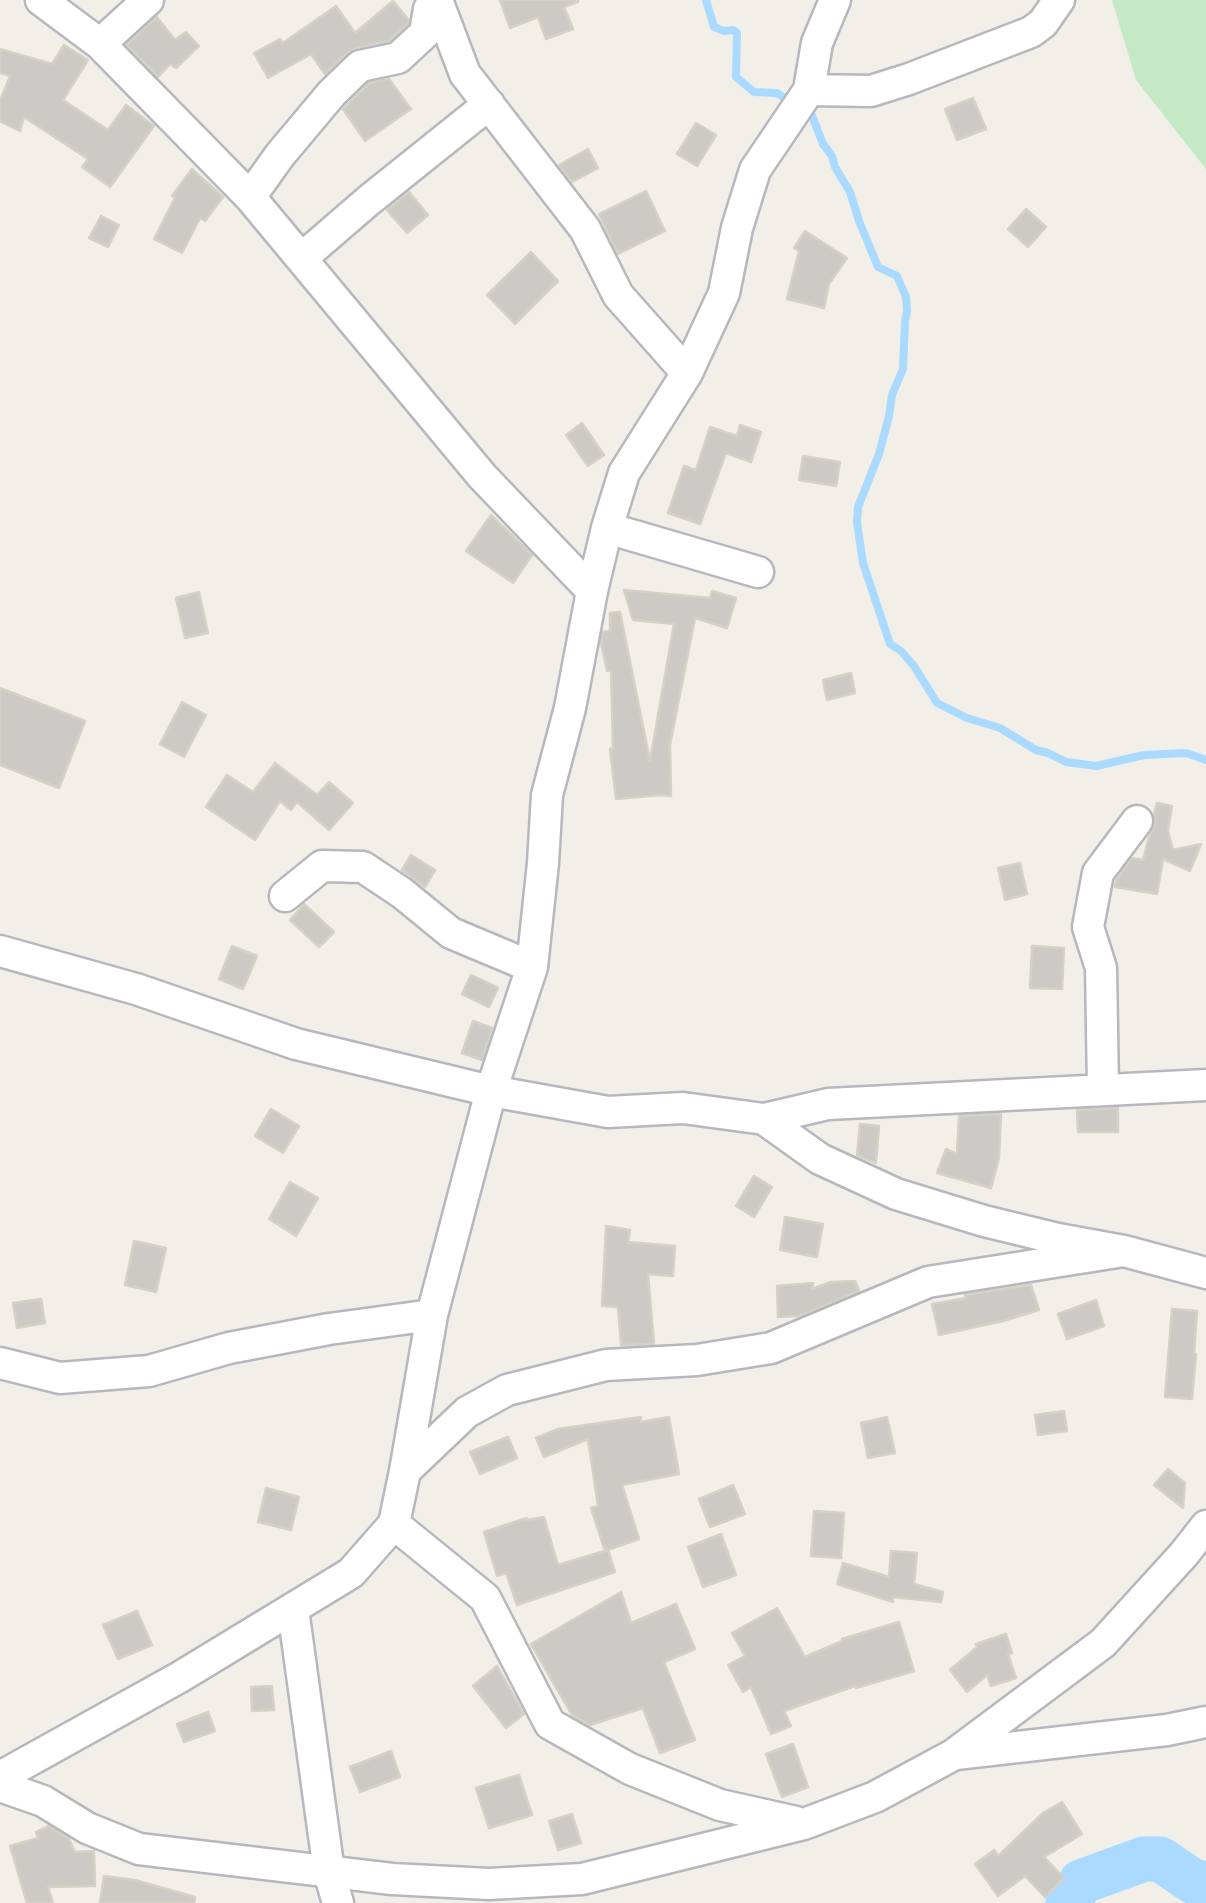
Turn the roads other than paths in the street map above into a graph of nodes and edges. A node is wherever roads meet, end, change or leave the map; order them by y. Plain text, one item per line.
1 (148, 0) edge
2 (435, 0) edge
3 (836, 0) edge
4 (1058, 0) edge
5 (43, 1) edge
6 (100, 44) junction
7 (810, 90) junction
8 (489, 104) junction
9 (250, 197) junction
10 (302, 258) junction
11 (686, 373) junction
12 (607, 528) junction
13 (758, 572) dead end
14 (592, 591) junction
15 (1137, 821) dead end
16 (285, 896) dead end
17 (0, 951) edge
18 (532, 966) junction
19 (1206, 1085) edge
20 (1103, 1090) junction
21 (490, 1091) junction
22 (764, 1119) junction
23 (1124, 1251) junction
24 (1206, 1272) edge
25 (432, 1315) junction
26 (0, 1363) edge
27 (406, 1471) junction
28 (394, 1524) junction
29 (1206, 1526) edge
30 (294, 1609) junction
31 (1206, 1722) edge
32 (953, 1755) junction
33 (0, 1777) edge
34 (0, 1786) edge
35 (804, 1824) junction
36 (329, 1872) junction
37 (338, 1903) edge

1 - 6 street
2 - 8 street
2 - 9 street
3 - 7 street
4 - 7 street
5 - 6 street
6 - 9 street
7 - 11 street
8 - 10 street
8 - 11 street
9 - 10 street
10 - 14 street
11 - 12 street
12 - 13 street
12 - 14 street
14 - 18 street
15 - 20 street
16 - 18 street
17 - 21 street
18 - 21 street
19 - 20 street
20 - 22 street
21 - 22 street
21 - 25 street
22 - 23 street
23 - 24 street
23 - 27 street
25 - 26 street
25 - 27 street
27 - 28 street
28 - 30 street
28 - 35 street
29 - 32 street
30 - 33 street
30 - 36 street
31 - 32 street
32 - 35 street
34 - 36 street
35 - 36 street
36 - 37 street

